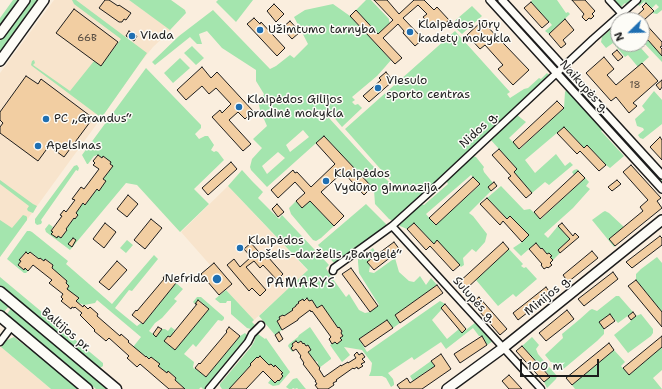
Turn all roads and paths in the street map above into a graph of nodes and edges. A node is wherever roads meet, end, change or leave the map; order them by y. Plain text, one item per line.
1 (25, 0) edge
2 (44, 0) edge
3 (490, 0) edge
4 (502, 0) edge
5 (609, 0) edge
6 (638, 0) edge
7 (620, 12) edge
8 (624, 12) edge
9 (610, 24) edge
10 (0, 34) edge
11 (0, 61) edge
12 (563, 67) junction
13 (557, 73) junction
14 (637, 148) junction
15 (630, 154) junction
16 (662, 175) edge
17 (662, 189) edge
18 (662, 220) edge
19 (392, 226) junction
20 (333, 271) dead end
21 (0, 292) edge
22 (0, 316) edge
23 (261, 325) dead end
24 (12, 326) junction
25 (0, 342) edge
26 (503, 348) junction
27 (87, 389) edge
28 (116, 389) edge
29 (209, 389) edge
30 (447, 389) edge
31 (541, 389) edge

1 - 10 main road
2 - 11 main road
3 - 13 street, Naikupės g.
4 - 12 street, Naikupės g.
5 - 7 street
6 - 8 street, Nidos g.
9 - 12 street, Nidos g.
12 - 13 street, Nidos g.
12 - 14 street, Naikupės g.
13 - 15 street, Naikupės g.
13 - 19 street, Nidos g.
14 - 15 street
14 - 16 street, Naikupės g.
15 - 17 street, Naikupės g.
18 - 26 main road, Minijos g.
19 - 20 street, Nidos g.
19 - 26 street, Sulupės g.
21 - 28 highway, Baltijos pr.
22 - 24 highway
23 - 29 street
24 - 25 street
24 - 27 highway
26 - 30 main road, Minijos g.
26 - 31 street, Sulupės g.

